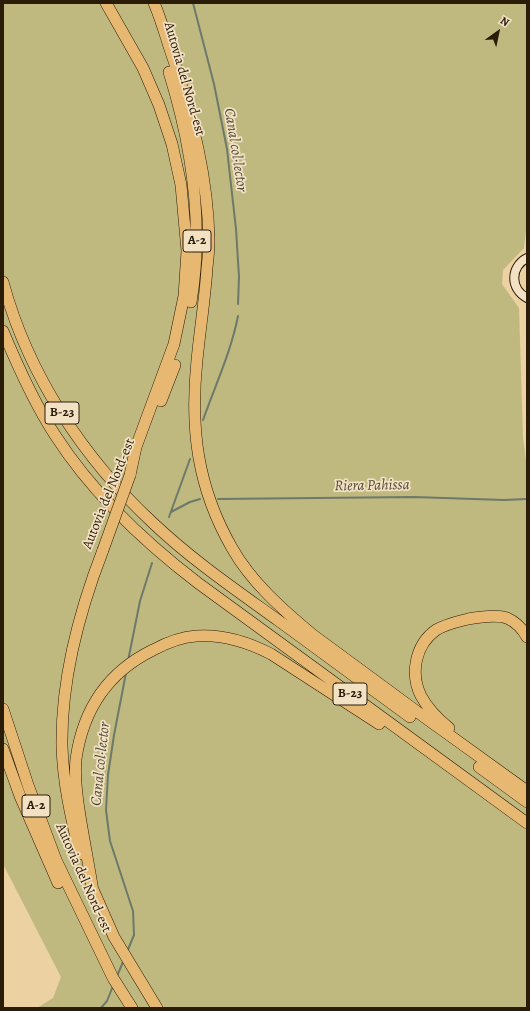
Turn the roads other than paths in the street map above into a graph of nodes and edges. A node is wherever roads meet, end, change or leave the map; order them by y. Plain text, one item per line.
1 (106, 3) edge
2 (146, 3) edge
3 (154, 3) edge
4 (526, 258) edge
5 (3, 282) edge
6 (526, 299) edge
7 (3, 331) edge
8 (3, 350) edge
9 (55, 435) junction
10 (130, 475) junction
11 (527, 636) edge
12 (3, 709) edge
13 (3, 749) edge
14 (427, 750) junction
15 (527, 790) edge
16 (527, 802) edge
17 (527, 823) edge
18 (93, 891) junction
19 (90, 939) junction
20 (132, 1008) edge
21 (157, 1008) edge

1 - 10 highway, A-2
2 - 10 highway, Autovia del Nord-est / A-2
3 - 15 highway
4 - 6 main road
5 - 16 highway, B-23
7 - 9 highway, B-23
8 - 9 highway
9 - 14 highway, B-23
10 - 18 highway, Autovia del Nord-est / A-2, bridge
11 - 15 highway
12 - 19 highway, Autovia del Nord-est / A-2
13 - 19 highway
14 - 17 highway, B-23
14 - 18 highway
18 - 21 highway, Autovia del Nord-est / A-2
19 - 20 highway, Autovia del Nord-est / A-2

